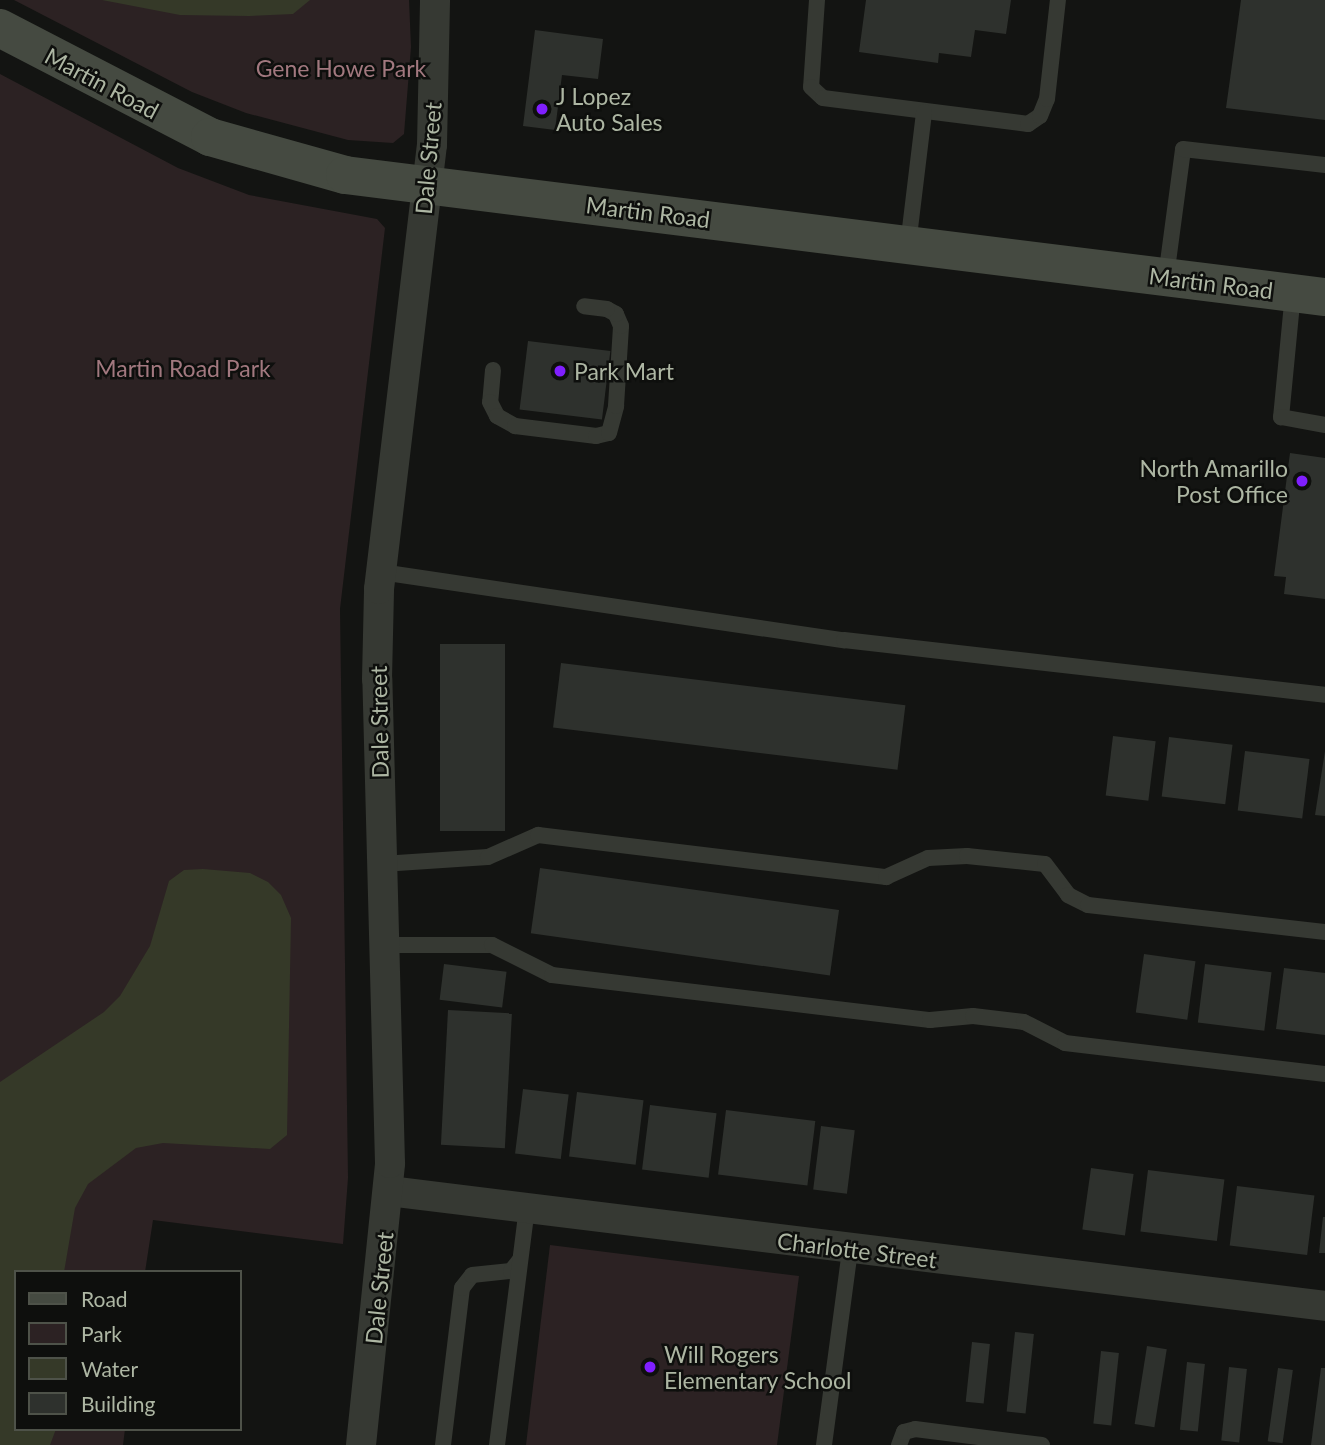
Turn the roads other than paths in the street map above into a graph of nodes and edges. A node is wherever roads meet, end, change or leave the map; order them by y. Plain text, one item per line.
1 (435, 0) edge
2 (817, 0) edge
3 (1058, 0) edge
4 (0, 28) edge
5 (924, 111) junction
6 (1325, 165) edge
7 (427, 185) junction
8 (908, 245) junction
9 (1166, 277) junction
10 (1309, 295) edge
11 (584, 306) dead end
12 (493, 370) dead end
13 (1325, 425) edge
14 (381, 572) junction
15 (1325, 695) edge
16 (382, 864) junction
17 (1325, 932) edge
18 (384, 945) junction
19 (1325, 1074) edge
20 (389, 1191) junction
21 (527, 1209) junction
22 (850, 1250) junction
23 (519, 1261) junction
24 (1325, 1306) edge
25 (361, 1445) edge
26 (443, 1445) edge
27 (497, 1445) edge
28 (824, 1445) edge
29 (899, 1445) edge
30 (1042, 1445) edge

1 - 7 street, Dale Street
2 - 5 lane
3 - 5 lane
4 - 7 street, Martin Road
5 - 8 lane
6 - 9 lane
7 - 8 street, Martin Road
7 - 14 street, Dale Street
8 - 9 street, Martin Road
9 - 10 street, Martin Road
10 - 13 lane
11 - 12 lane
14 - 15 lane
14 - 16 street, Dale Street
16 - 17 lane
16 - 18 street, Dale Street
18 - 19 lane
18 - 20 street, Dale Street
20 - 21 street, Charlotte Street
20 - 25 street, Dale Street
21 - 22 street, Charlotte Street
21 - 23 lane
22 - 24 street, Charlotte Street
22 - 28 lane
23 - 26 lane
23 - 27 lane
29 - 30 lane

